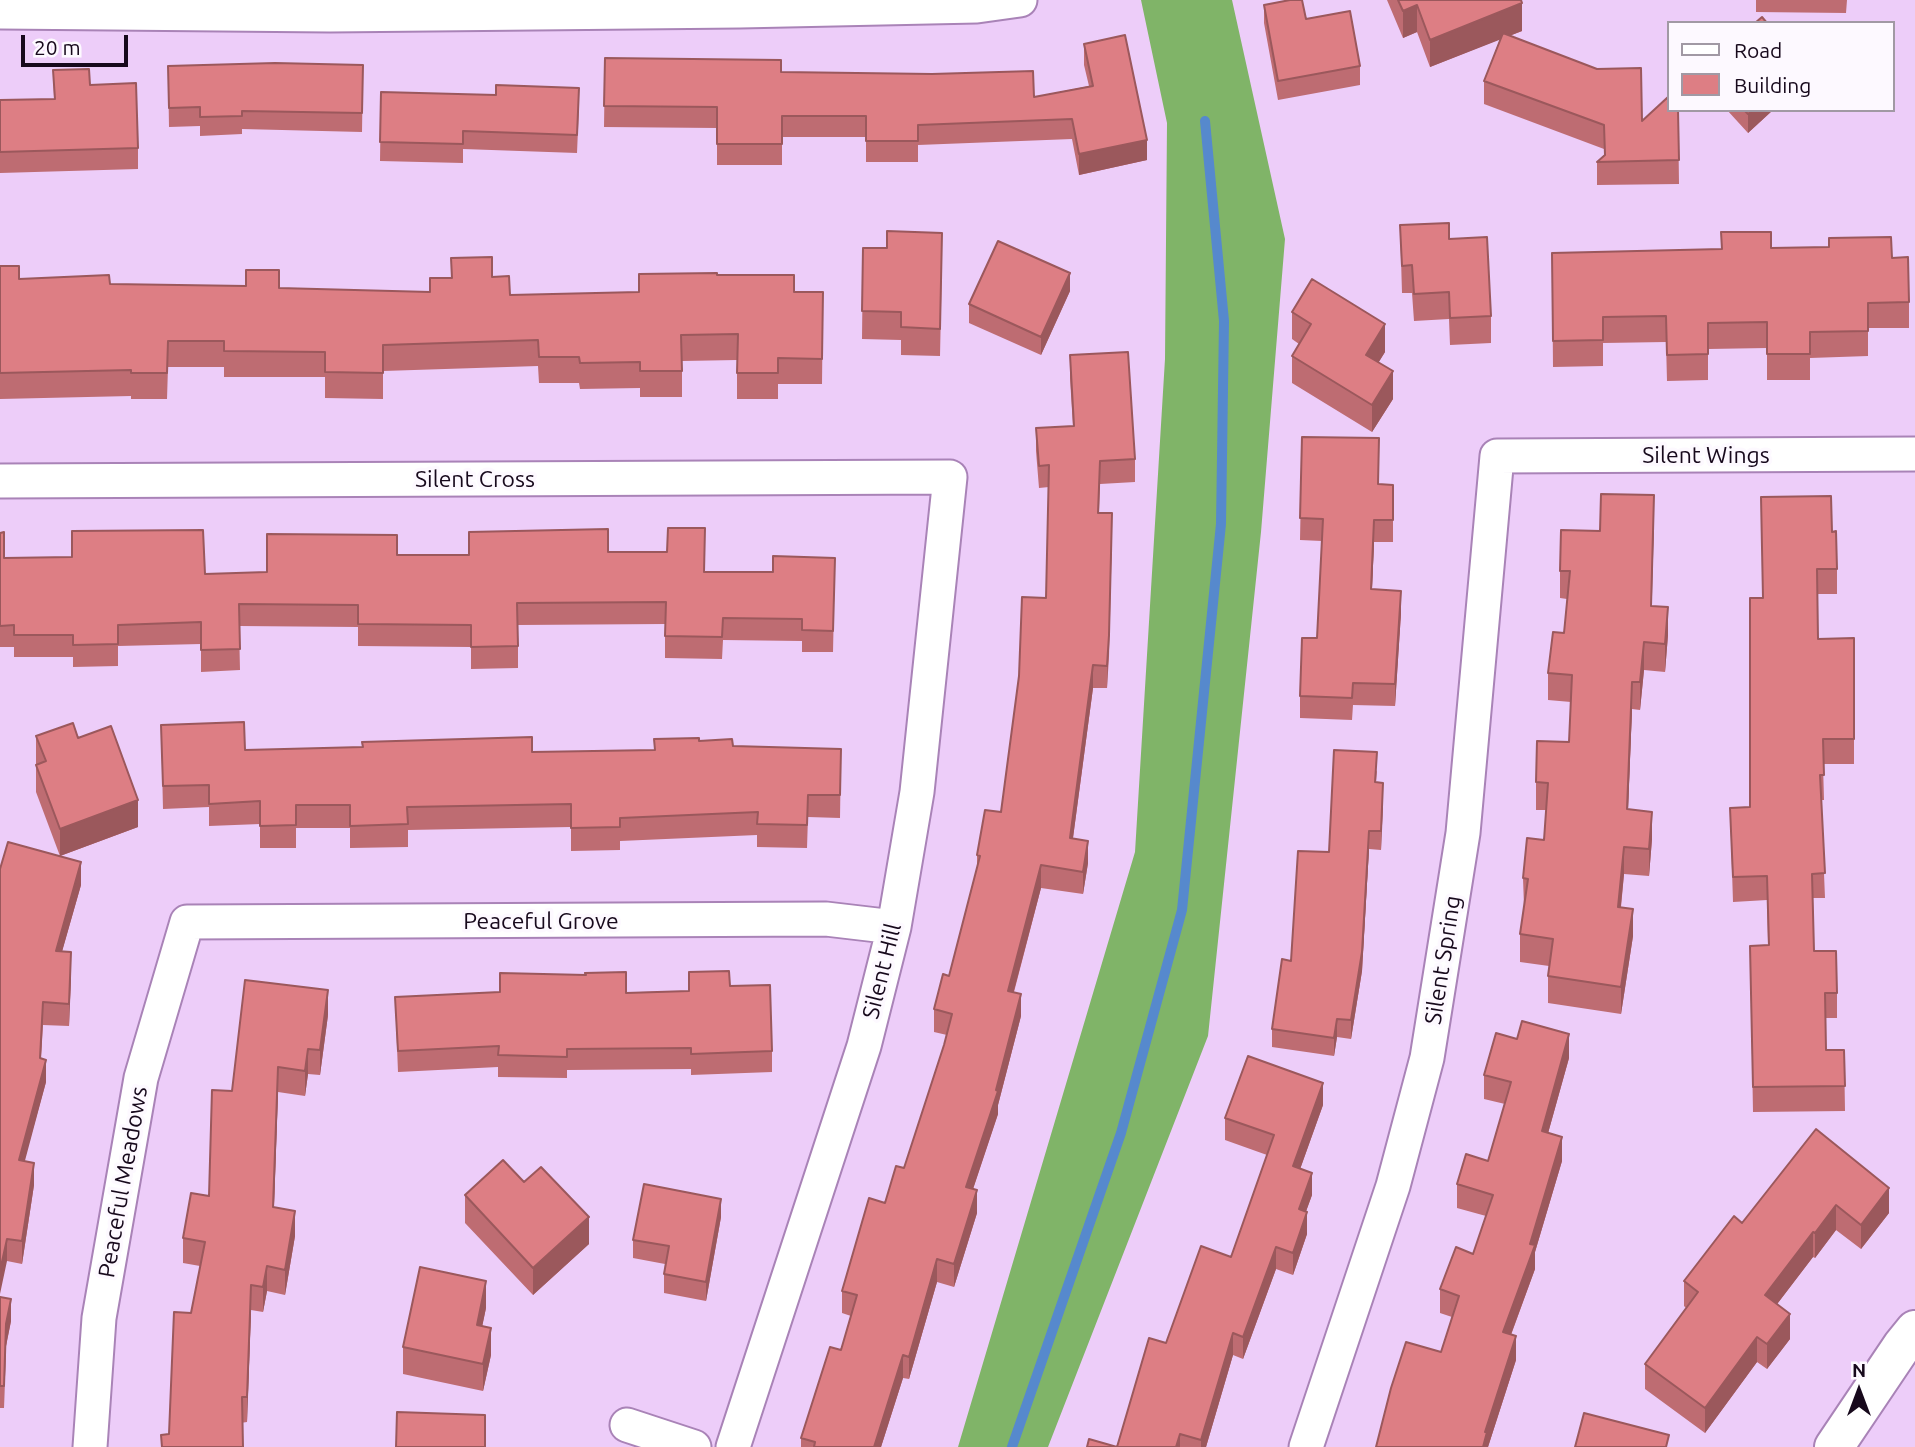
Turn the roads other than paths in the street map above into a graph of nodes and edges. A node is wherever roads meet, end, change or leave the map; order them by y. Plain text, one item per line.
1 (1020, 0) edge
2 (740, 5) edge
3 (330, 7) edge
4 (0, 12) edge
5 (1915, 454) edge
6 (1497, 456) joint
7 (950, 477) joint
8 (0, 481) edge
9 (187, 922) joint
10 (894, 927) junction
11 (1915, 1330) edge
12 (627, 1425) dead end
13 (90, 1447) edge
14 (694, 1447) edge
15 (733, 1447) edge
16 (1306, 1447) edge
17 (1834, 1447) edge

1 - 2 street
2 - 3 street
3 - 4 street
5 - 6 street, Silent Wings
6 - 16 street, Silent Spring
7 - 8 street, Silent Cross
7 - 10 street, Silent Hill
9 - 10 street, Peaceful Grove
9 - 13 street, Peaceful Meadows
10 - 15 street, Silent Hill
11 - 17 street
12 - 14 street

